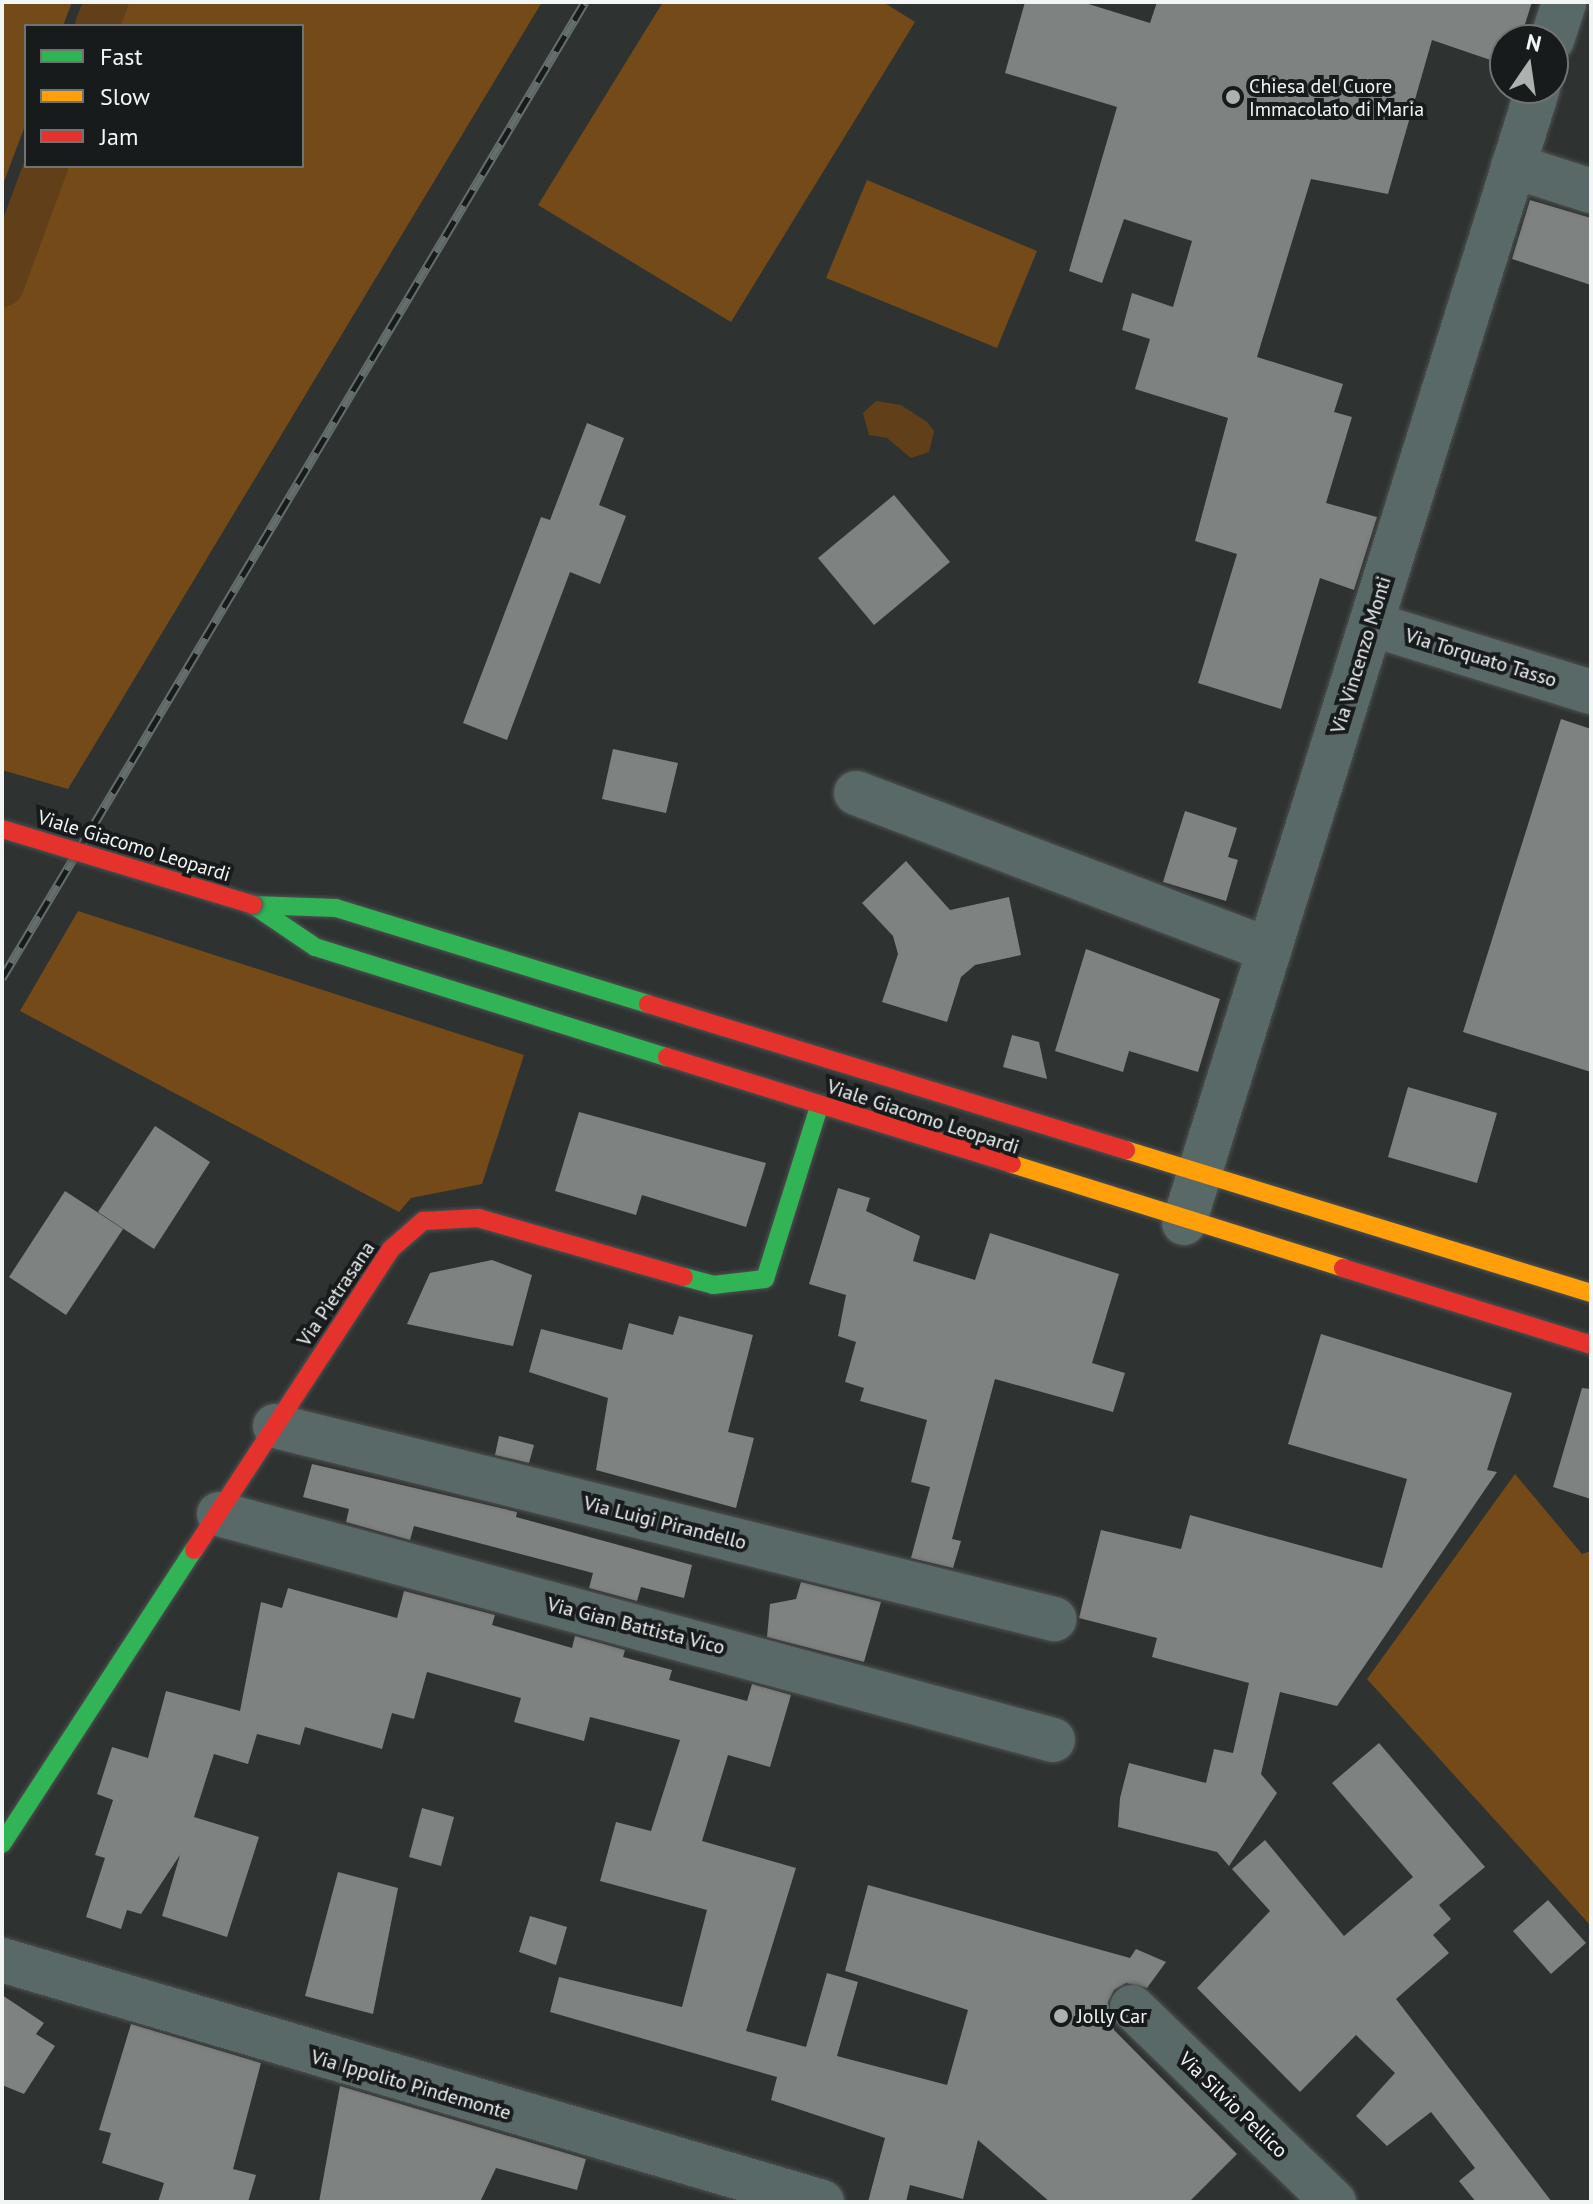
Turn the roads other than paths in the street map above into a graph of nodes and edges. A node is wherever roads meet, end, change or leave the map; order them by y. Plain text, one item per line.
1 (1564, 2) edge
2 (1557, 24) edge
3 (1533, 104) edge
4 (1513, 166) junction
5 (1591, 191) edge
6 (1371, 624) junction
7 (1591, 692) edge
8 (856, 793) dead end
9 (2, 829) edge
10 (253, 905) junction
11 (1269, 950) junction
12 (819, 1107) junction
13 (1199, 1174) junction
14 (1184, 1223) junction
15 (1591, 1293) edge
16 (1591, 1345) edge
17 (275, 1426) junction
18 (219, 1514) junction
19 (1054, 1619) dead end
20 (1053, 1740) dead end
21 (2, 1844) edge
22 (2, 1960) edge
23 (1132, 2007) dead end
24 (822, 2202) edge
25 (1334, 2202) edge

1 - 2 street
3 - 4 street, Via Vincenzo Monti
4 - 5 street
4 - 6 street, Via Vincenzo Monti
6 - 7 street, Via Torquato Tasso
6 - 11 street, Via Vincenzo Monti
8 - 11 street
9 - 10 main road, Viale Giacomo Leopardi, bridge
10 - 12 main road, Viale Giacomo Leopardi
10 - 13 main road, Viale Giacomo Leopardi
11 - 13 street, Via Vincenzo Monti
12 - 14 main road, Viale Giacomo Leopardi
12 - 17 main road, Via Pietrasana
13 - 14 street, Via Vincenzo Monti
13 - 15 main road, Viale Giacomo Leopardi
14 - 16 main road, Viale Giacomo Leopardi
17 - 18 main road, Via Pietrasana
17 - 19 street, Via Luigi Pirandello
18 - 20 street, Via Gian Battista Vico
18 - 21 main road, Via Pietrasana
22 - 24 street, Via Ippolito Pindemonte
23 - 25 street, Via Silvio Pellico

